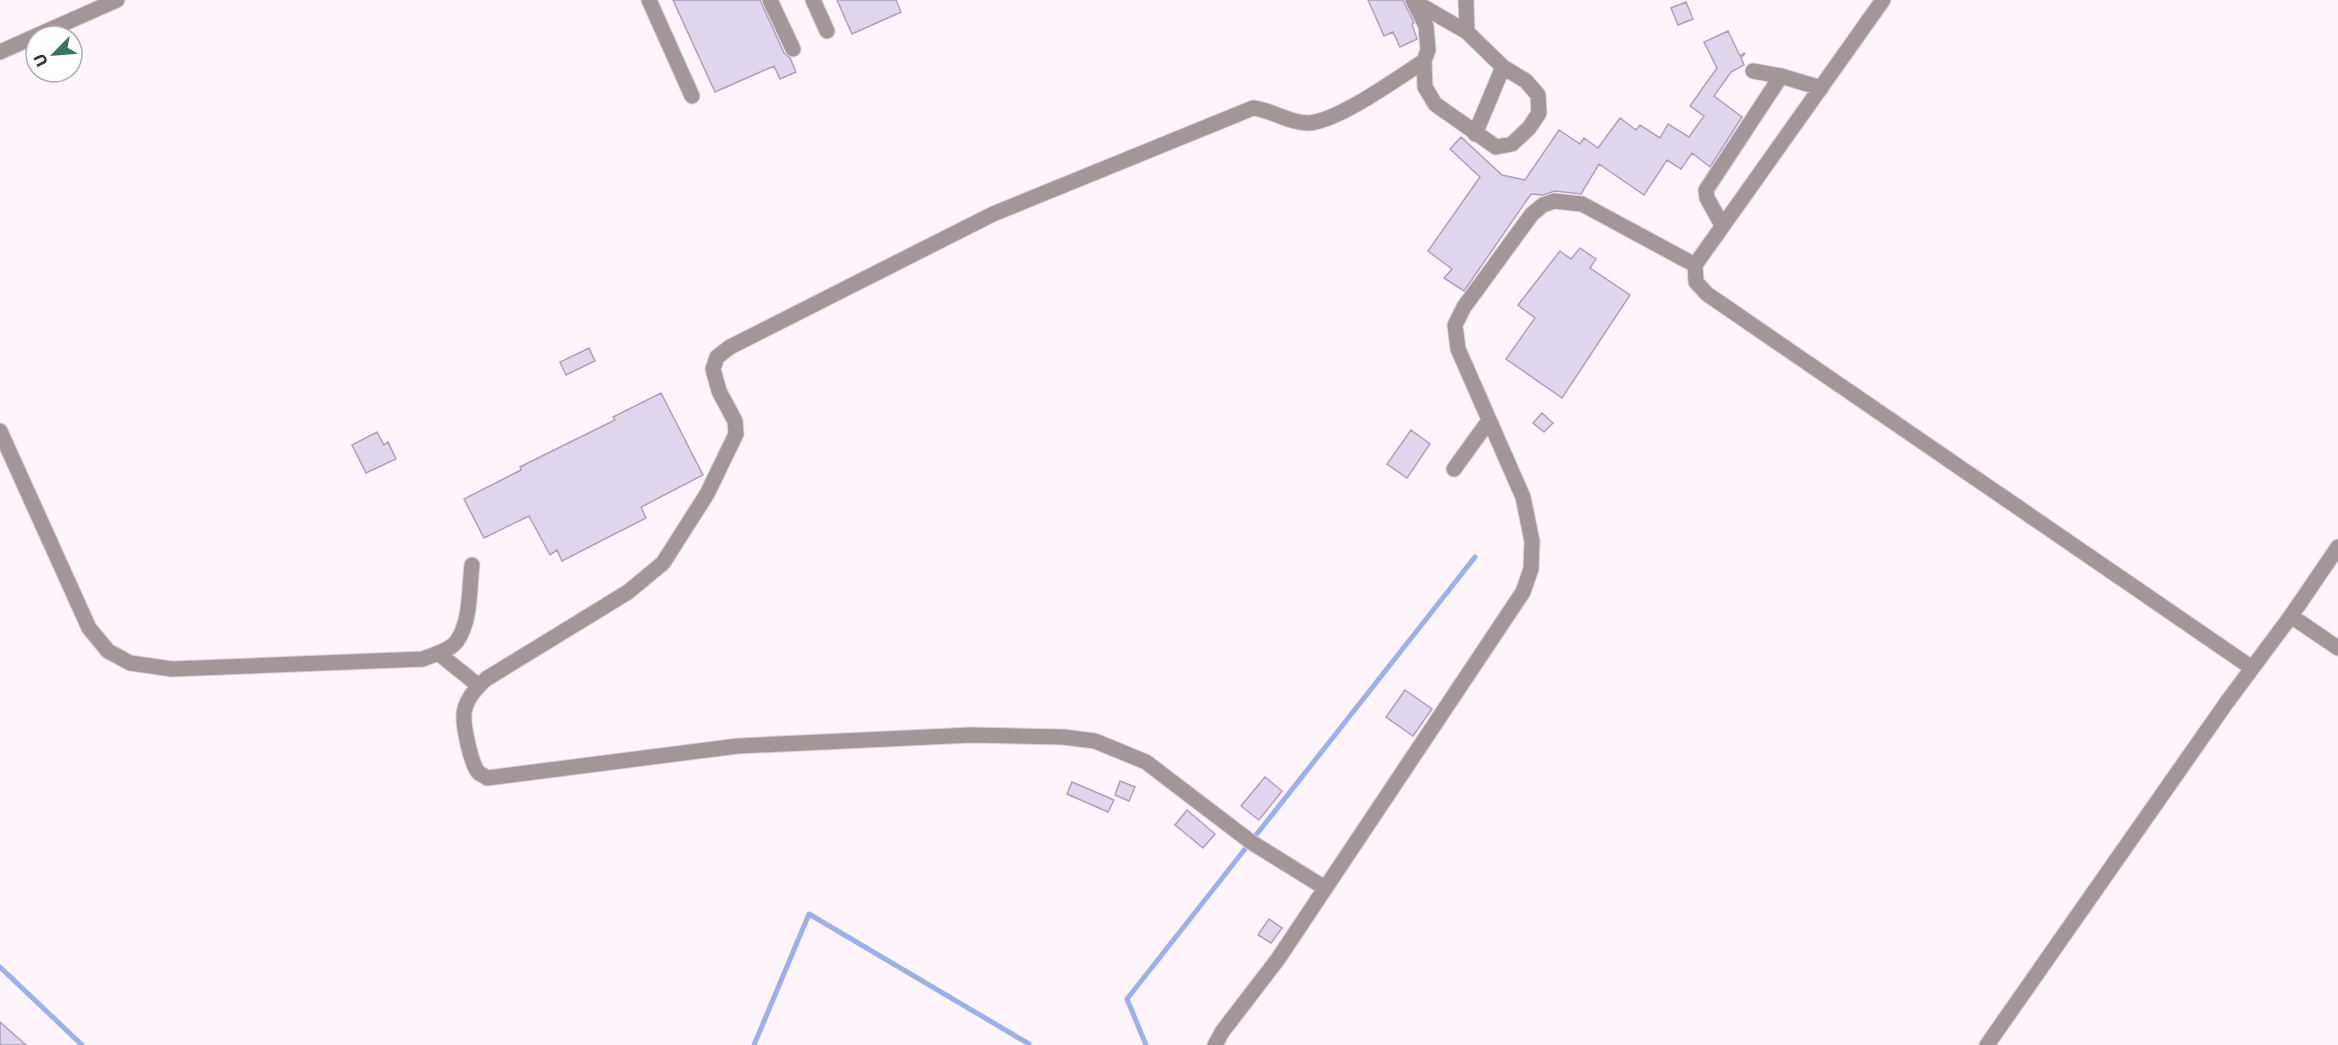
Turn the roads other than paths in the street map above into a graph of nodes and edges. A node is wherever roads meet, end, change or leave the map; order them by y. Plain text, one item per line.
1 (117, 0) edge
2 (649, 0) edge
3 (770, 0) edge
4 (813, 0) edge
5 (1466, 0) edge
6 (1883, 0) edge
7 (1414, 1) edge
8 (827, 31) dead end
9 (1467, 32) junction
10 (793, 49) dead end
11 (0, 52) edge
12 (1424, 62) junction
13 (1503, 67) junction
14 (1753, 71) dead end
15 (1781, 76) junction
16 (1821, 87) junction
17 (692, 96) dead end
18 (1475, 134) junction
19 (1722, 225) junction
20 (1695, 265) junction
21 (1488, 422) junction
22 (0, 431) edge
23 (1454, 469) dead end
24 (2338, 548) edge
25 (472, 565) dead end
26 (2291, 616) junction
27 (2338, 648) edge
28 (438, 653) junction
29 (2252, 668) junction
30 (479, 686) junction
31 (1325, 888) junction
32 (1215, 1045) edge
33 (1987, 1045) edge

1 - 11 lane
2 - 17 lane
3 - 10 lane
4 - 8 lane
5 - 9 lane
6 - 16 lane
7 - 9 lane
7 - 12 lane
9 - 13 lane
12 - 18 lane
12 - 30 lane
13 - 18 lane
13 - 18 lane
14 - 15 lane
15 - 16 lane
15 - 19 lane
16 - 19 lane
19 - 20 lane
20 - 21 lane
20 - 29 lane
21 - 23 lane
21 - 31 lane
22 - 28 lane
24 - 26 lane
25 - 28 lane
26 - 27 lane
26 - 29 lane
28 - 30 lane
29 - 33 lane
30 - 31 lane
31 - 32 lane

